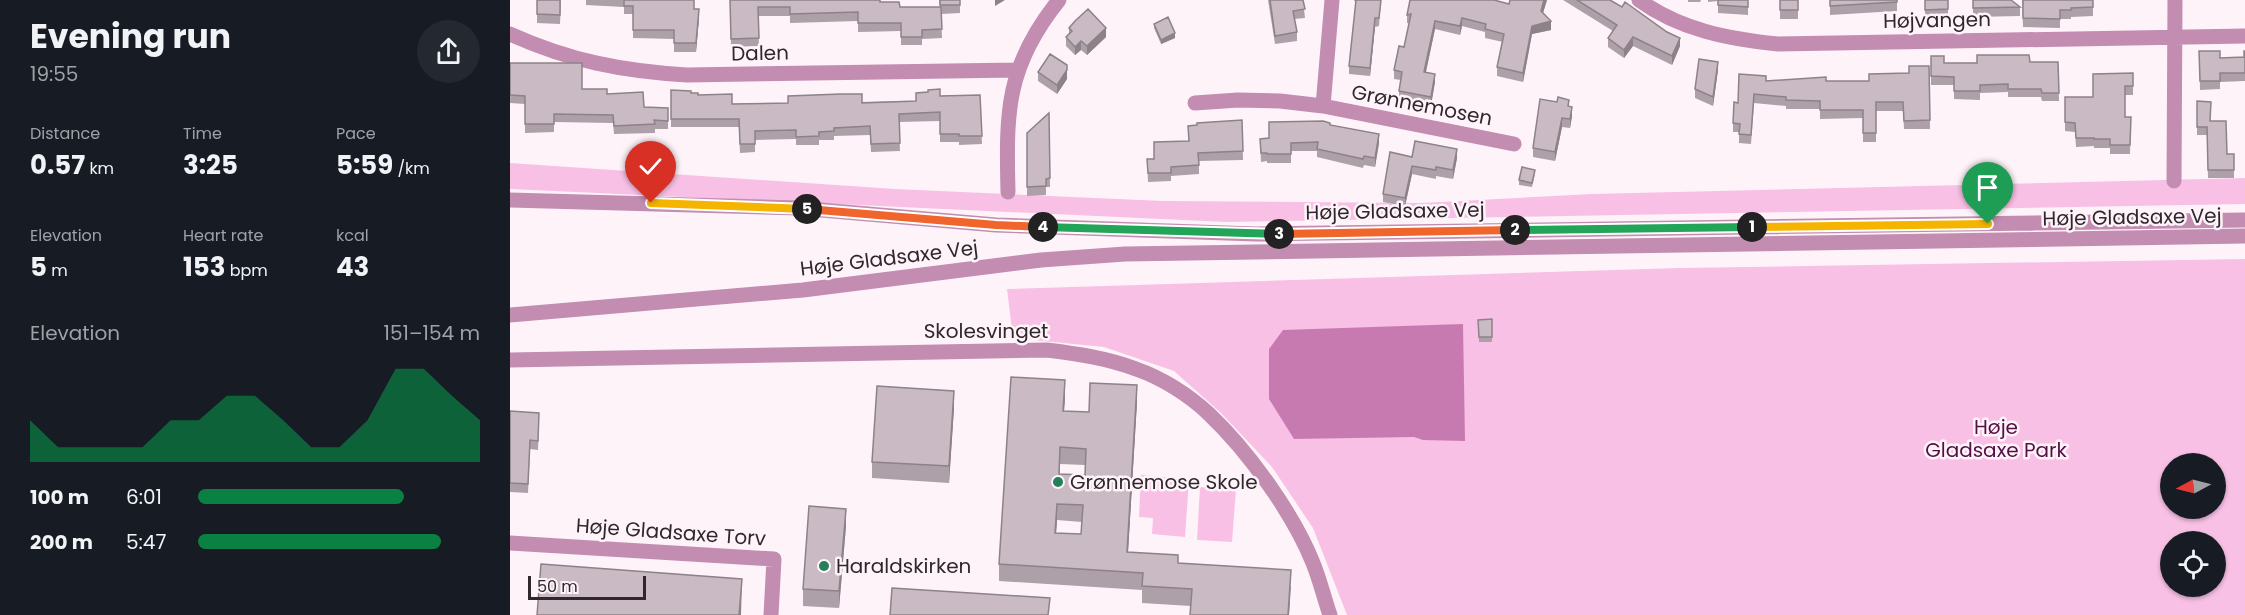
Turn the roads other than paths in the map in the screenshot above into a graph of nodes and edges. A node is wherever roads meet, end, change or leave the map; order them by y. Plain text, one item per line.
1 (1059, 0) edge
2 (1332, 0) edge
3 (1639, 0) edge
4 (2175, 0) edge
5 (510, 34) edge
6 (2176, 36) junction
7 (2245, 36) edge
8 (1017, 70) junction
9 (1195, 103) dead end
10 (1323, 106) junction
11 (1514, 144) dead end
12 (2174, 181) dead end
13 (1008, 192) dead end
14 (510, 200) edge
15 (2245, 220) edge
16 (2245, 236) edge
17 (510, 315) edge
18 (510, 360) edge
19 (510, 543) edge
20 (771, 615) edge
21 (1330, 615) edge

1 - 8 street
2 - 10 street, Grønnemosen
3 - 6 street, Højvangen
4 - 6 street
5 - 8 street, Dalen
6 - 7 street, Højvangen
6 - 12 street
8 - 13 street
9 - 10 street, Grønnemosen
10 - 11 street, Grønnemosen
14 - 15 street, Høje Gladsaxe Vej
16 - 17 street, Høje Gladsaxe Vej
18 - 21 street, Skolesvinget
19 - 20 street, Høje Gladsaxe Torv

